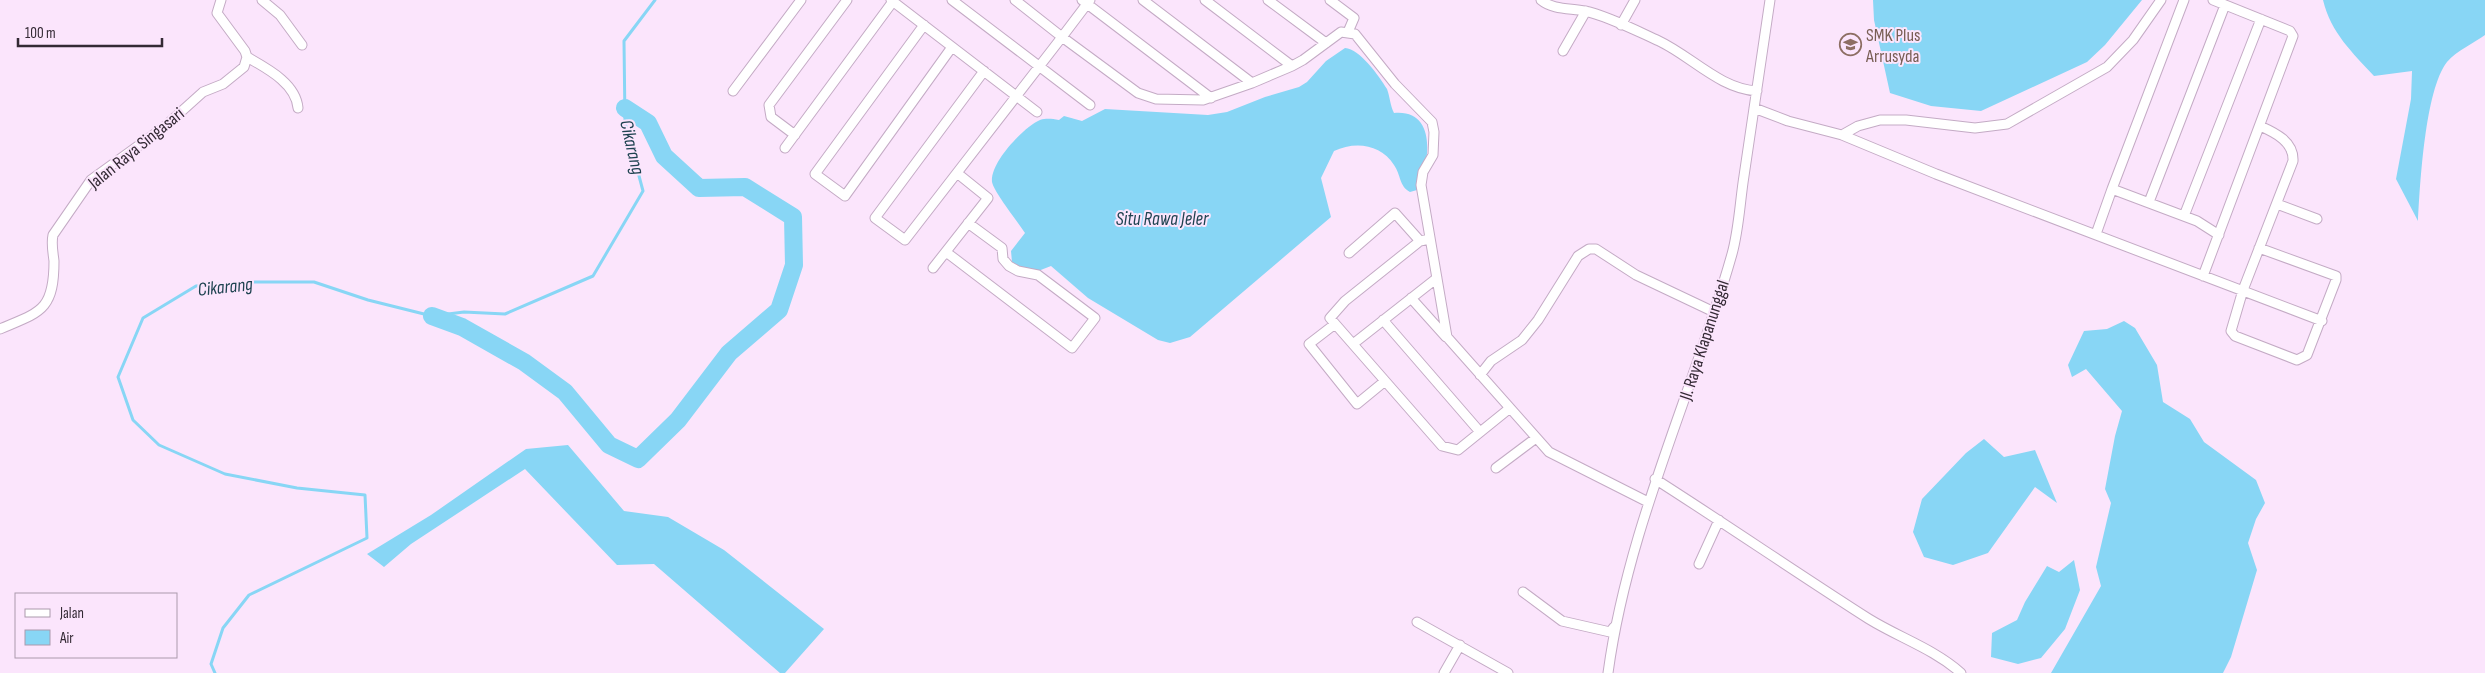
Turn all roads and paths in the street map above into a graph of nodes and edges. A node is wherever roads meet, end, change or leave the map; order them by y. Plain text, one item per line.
1 (222, 0) edge
2 (262, 0) edge
3 (801, 0) edge
4 (847, 0) edge
5 (952, 0) edge
6 (1014, 0) edge
7 (1143, 0) edge
8 (1205, 0) edge
9 (1268, 0) edge
10 (1330, 0) edge
11 (1541, 0) edge
12 (1635, 0) edge
13 (1770, 0) edge
14 (2161, 0) edge
15 (2184, 0) edge
16 (2213, 0) edge
17 (893, 1) edge
18 (1086, 1) edge
19 (2224, 5) junction
20 (1586, 11) junction
21 (2261, 19) junction
22 (924, 25) junction
23 (1621, 25) junction
24 (1348, 32) junction
25 (1062, 37) junction
26 (1326, 43) junction
27 (302, 45) dead end
28 (952, 47) junction
29 (1563, 51) dead end
30 (247, 57) junction
31 (1039, 66) junction
32 (1292, 66) junction
33 (984, 71) junction
34 (1252, 83) junction
35 (734, 91) dead end
36 (1756, 91) junction
37 (1016, 96) junction
38 (1211, 98) junction
39 (1090, 105) dead end
40 (298, 108) dead end
41 (1754, 108) junction
42 (1037, 112) dead end
43 (2260, 126) junction
44 (795, 135) junction
45 (1842, 135) junction
46 (785, 148) dead end
47 (957, 173) junction
48 (2112, 189) junction
49 (2149, 202) junction
50 (2276, 204) junction
51 (2184, 216) junction
52 (2317, 219) dead end
53 (968, 223) junction
54 (2096, 234) junction
55 (2219, 235) junction
56 (1430, 239) junction
57 (1420, 241) junction
58 (2259, 248) junction
59 (946, 252) junction
60 (1349, 253) dead end
61 (933, 268) dead end
62 (2202, 276) junction
63 (1437, 278) junction
64 (2243, 290) junction
65 (1411, 298) junction
66 (1714, 312) junction
67 (1383, 320) junction
68 (2322, 321) junction
69 (1335, 324) junction
70 (0, 329) edge
71 (1447, 337) junction
72 (1353, 344) junction
73 (1480, 375) junction
74 (1385, 381) junction
75 (1510, 408) junction
76 (1480, 432) junction
77 (1536, 438) junction
78 (1496, 468) dead end
79 (1655, 479) junction
80 (1648, 502) junction
81 (1719, 520) junction
82 (1698, 564) dead end
83 (1523, 592) dead end
84 (1417, 622) dead end
85 (1614, 627) junction
86 (1460, 645) junction
87 (1444, 673) edge
88 (1508, 673) edge
89 (1608, 673) edge
90 (1961, 673) edge

1 - 30 street
2 - 27 street
3 - 35 street
4 - 44 street
5 - 31 street
6 - 25 street
7 - 34 street
8 - 32 street
9 - 26 street
10 - 24 street
11 - 20 street
12 - 23 street
13 - 36 street, Jl. Raya Klapanunggal
14 - 45 street
15 - 48 street
16 - 19 street
17 - 22 street
17 - 44 street
18 - 25 street
18 - 38 street
19 - 21 street
19 - 49 street
20 - 23 street
20 - 29 street
21 - 43 street
21 - 51 street
22 - 28 street
22 - 28 street
23 - 36 street
24 - 26 street
24 - 56 street
25 - 31 street
25 - 38 street
26 - 32 street
28 - 33 street
30 - 40 street
30 - 70 street, Jalan Raya Singasari
31 - 37 street
31 - 39 street
32 - 34 street
33 - 37 street
33 - 47 street
34 - 38 street
36 - 41 street, Jl. Raya Klapanunggal
37 - 42 street
37 - 47 street
41 - 45 street
41 - 66 street, Jl. Raya Klapanunggal
43 - 50 street
43 - 55 street
44 - 46 street
45 - 54 street
47 - 53 street
48 - 49 street
48 - 54 street
49 - 51 street
50 - 52 street
50 - 58 street
51 - 55 street
53 - 59 street
53 - 59 street
54 - 62 street
55 - 62 street
56 - 57 street
56 - 63 street
57 - 60 street
57 - 69 street
58 - 64 street
58 - 68 street
59 - 61 street
62 - 64 street
63 - 65 street
63 - 71 street
64 - 68 street
64 - 68 street
65 - 67 street
65 - 71 street
66 - 73 street
66 - 79 street, Jl. Raya Klapanunggal
67 - 72 street
67 - 76 street
69 - 72 street
69 - 74 street
71 - 73 street
72 - 74 street
73 - 75 street
74 - 76 street
75 - 76 street
75 - 77 street
77 - 78 street
77 - 80 street
79 - 80 street, Jl. Raya Klapanunggal
79 - 81 street
80 - 85 street, Jl. Raya Klapanunggal
81 - 82 street
81 - 90 street
83 - 85 street
84 - 86 street
85 - 89 street, Jl. Raya Klapanunggal
86 - 87 street
86 - 88 street

